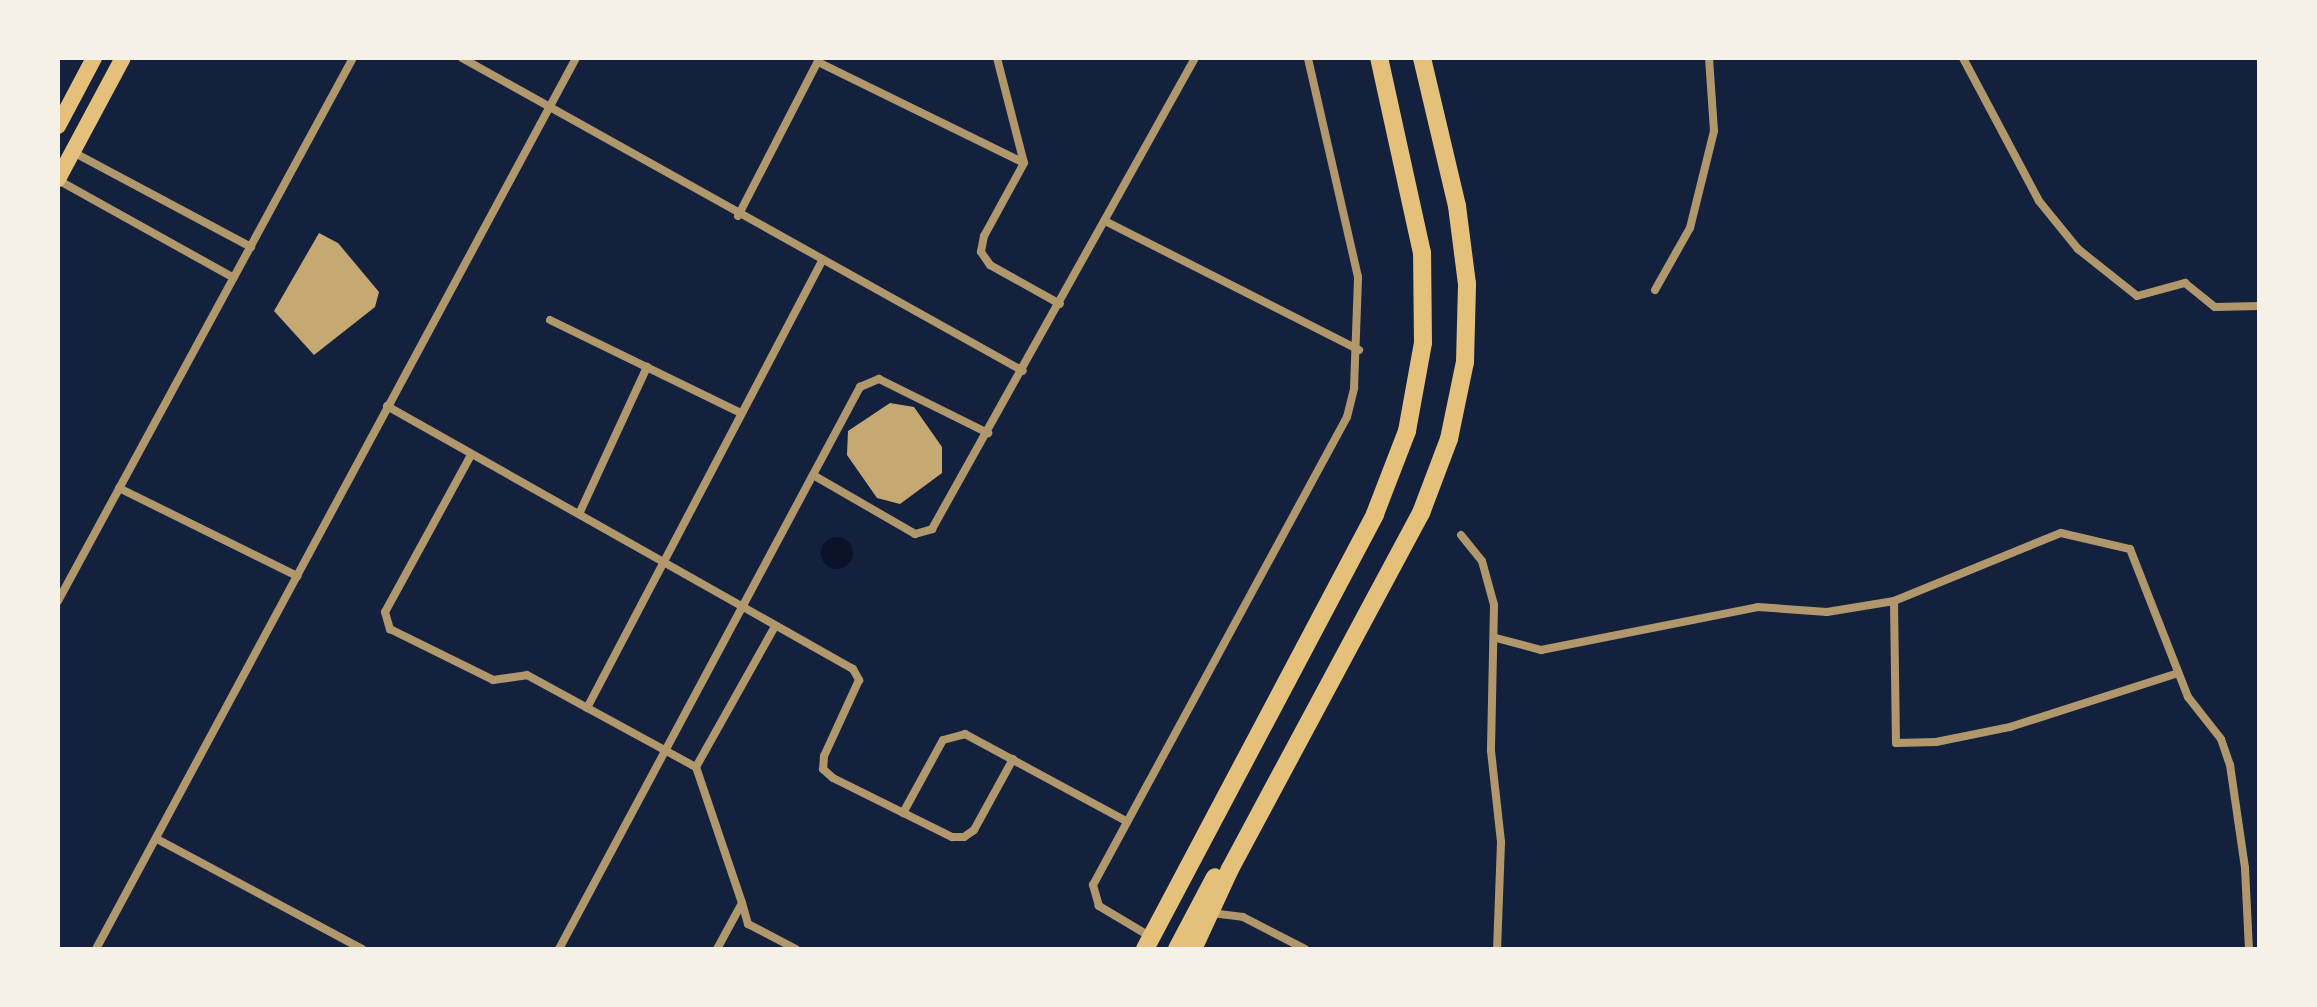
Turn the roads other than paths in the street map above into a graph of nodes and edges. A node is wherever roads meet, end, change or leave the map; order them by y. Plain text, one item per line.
1 (94, 58) edge
2 (123, 58) edge
3 (353, 58) edge
4 (462, 58) edge
5 (576, 58) edge
6 (997, 58) edge
7 (1195, 58) edge
8 (1308, 58) edge
9 (1379, 58) edge
10 (1422, 58) edge
11 (1709, 58) edge
12 (1963, 58) edge
13 (818, 60) edge
14 (550, 104) junction
15 (58, 126) edge
16 (73, 152) junction
17 (1024, 163) junction
18 (58, 180) edge
19 (738, 216) junction
20 (1105, 221) junction
21 (251, 247) junction
22 (822, 261) junction
23 (234, 278) junction
24 (1655, 290) dead end
25 (1060, 304) junction
26 (2259, 306) edge
27 (550, 320) dead end
28 (1359, 350) junction
29 (647, 367) junction
30 (1023, 371) junction
31 (387, 406) junction
32 (741, 413) junction
33 (988, 433) junction
34 (471, 455) junction
35 (813, 475) junction
36 (119, 488) junction
37 (580, 512) junction
38 (1461, 535) dead end
39 (661, 563) junction
40 (297, 576) junction
41 (58, 601) edge
42 (1894, 601) junction
43 (742, 608) junction
44 (775, 626) junction
45 (1496, 638) junction
46 (2178, 673) junction
47 (587, 708) junction
48 (665, 750) junction
49 (1013, 759) junction
50 (696, 767) junction
51 (1261, 812) junction
52 (903, 813) junction
53 (1126, 821) junction
54 (157, 839) junction
55 (742, 903) junction
56 (1210, 913) junction
57 (1148, 943) edge
58 (96, 949) edge
59 (362, 949) edge
60 (559, 949) edge
61 (717, 949) edge
62 (796, 949) edge
63 (1177, 949) edge
64 (1193, 949) edge
65 (1305, 949) edge
66 (1497, 949) edge
67 (2249, 949) edge

1 - 15 main road
2 - 16 main road
3 - 21 street
4 - 14 street
5 - 14 street
6 - 17 street
7 - 20 street
8 - 28 street
9 - 57 main road
10 - 51 main road
11 - 24 street
12 - 26 street
13 - 17 street
13 - 19 street
14 - 19 street
14 - 31 street
16 - 18 main road
16 - 21 street
17 - 25 street
18 - 23 street
19 - 22 street
20 - 25 street
20 - 28 street
21 - 23 street
22 - 30 street
22 - 32 street
23 - 36 street
25 - 30 street
27 - 29 street
28 - 53 street
29 - 32 street
29 - 37 street
30 - 33 street
31 - 34 street
31 - 40 street
32 - 39 street
33 - 35 street
33 - 35 street
34 - 37 street
34 - 47 street
35 - 43 street
36 - 40 street
36 - 41 street
37 - 39 street
38 - 45 street
39 - 43 street
39 - 47 street
40 - 54 street
42 - 45 street
42 - 46 street
42 - 46 street
43 - 44 street
43 - 48 street
44 - 50 street
44 - 52 street
45 - 66 street
46 - 67 street
47 - 48 street
48 - 50 street
48 - 60 street
49 - 52 street
49 - 52 street
49 - 53 street
50 - 55 street
51 - 56 main road
51 - 63 main road
53 - 57 street
54 - 58 street
54 - 59 street
55 - 61 street
55 - 62 street
56 - 64 main road
56 - 65 street

